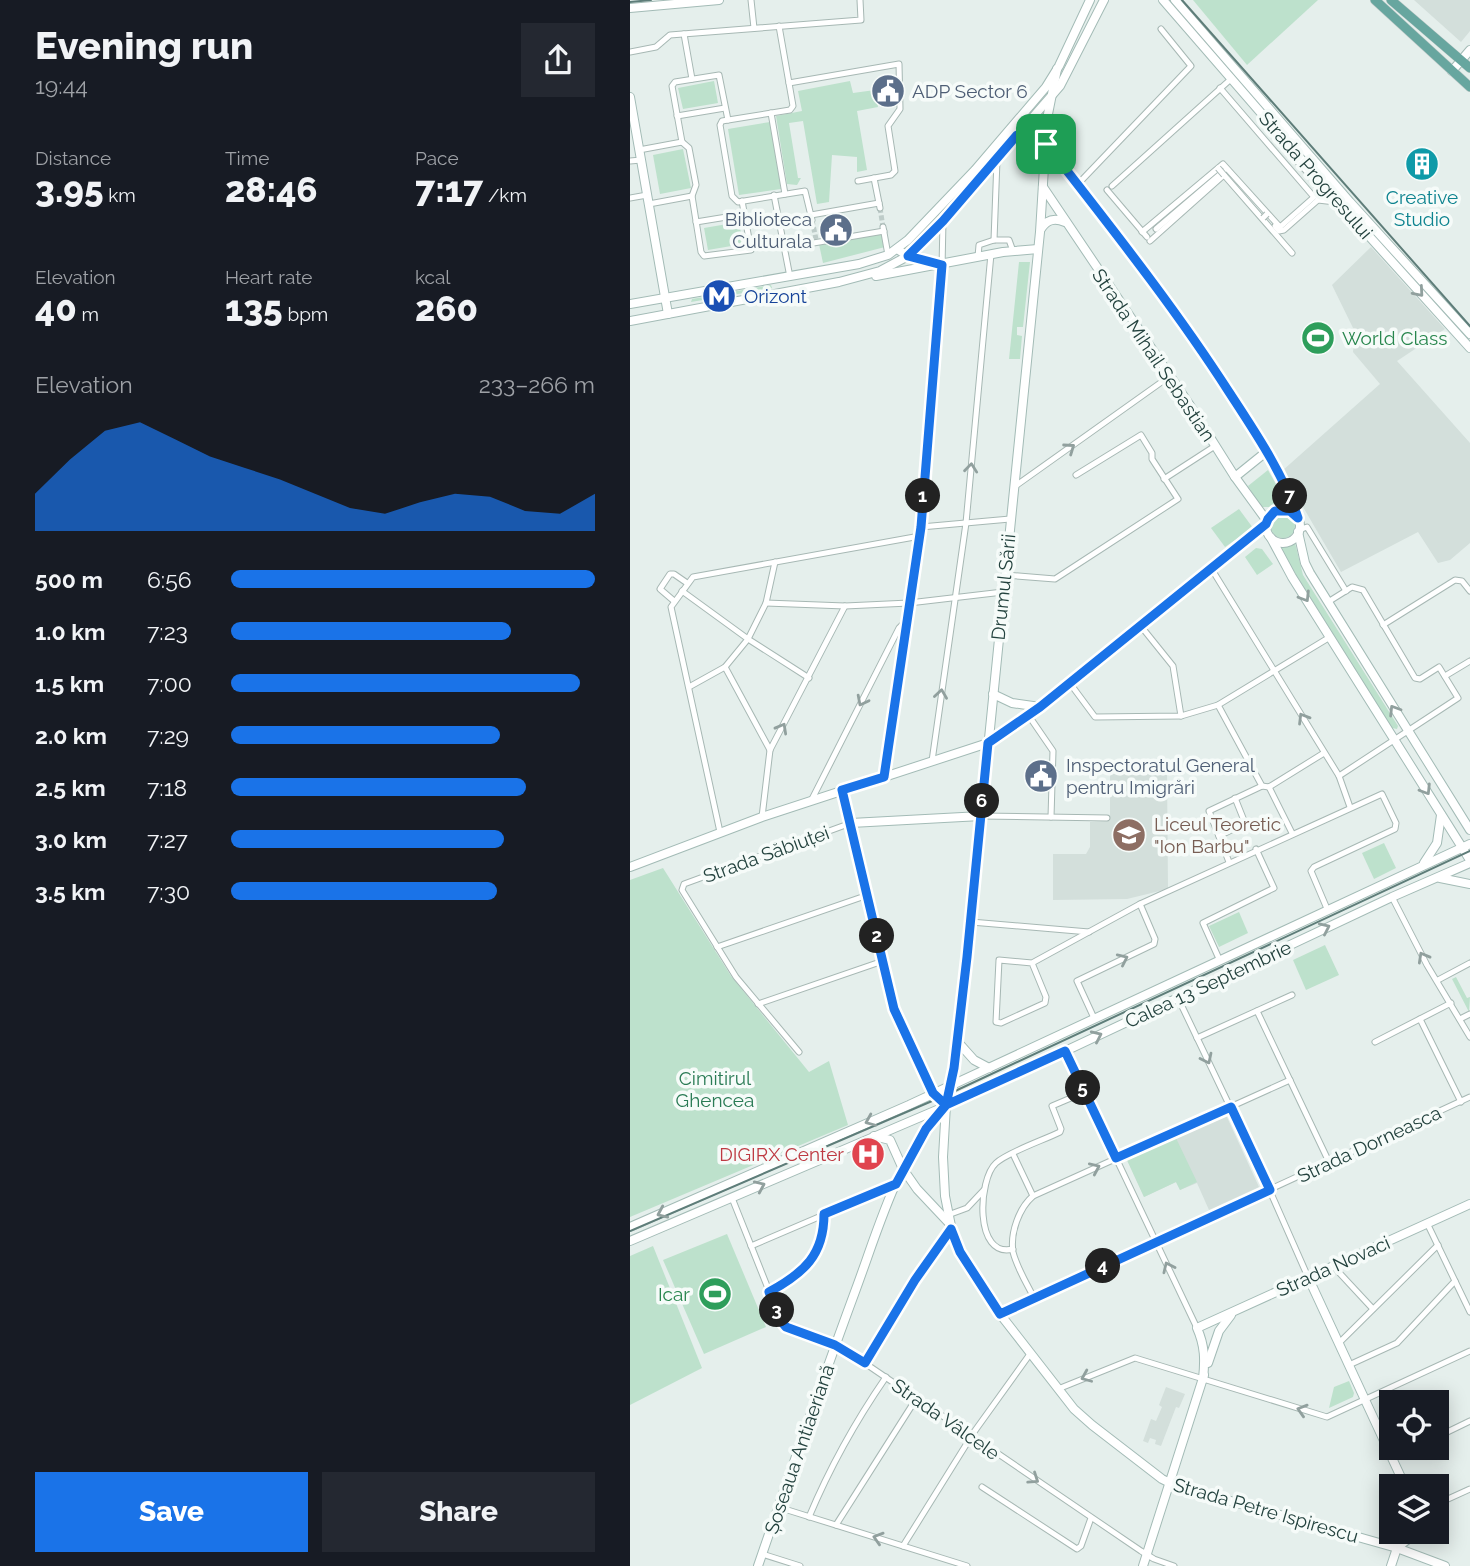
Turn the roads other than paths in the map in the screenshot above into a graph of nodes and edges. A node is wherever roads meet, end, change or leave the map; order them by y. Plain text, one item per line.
1 (719, 0) edge
2 (751, 0) edge
3 (860, 0) edge
4 (1104, 0) edge
5 (1163, 0) edge
6 (1175, 0) edge
7 (1375, 0) edge
8 (1391, 0) edge
9 (1087, 3) edge
10 (630, 8) edge
11 (779, 26) junction
12 (754, 28) junction
13 (1161, 29) dead end
14 (684, 34) junction
15 (1470, 50) edge
16 (630, 52) edge
17 (1461, 60) junction
18 (1470, 68) edge
19 (1057, 69) junction
20 (1452, 71) junction
21 (1232, 78) junction
22 (692, 79) junction
23 (789, 83) junction
24 (1470, 87) edge
25 (1220, 89) junction
26 (1052, 96) junction
27 (630, 97) edge
28 (725, 108) junction
29 (771, 113) junction
30 (677, 116) junction
31 (728, 120) junction
32 (1017, 135) junction
33 (682, 142) junction
34 (1046, 144) junction
35 (639, 150) junction
36 (1294, 151) junction
37 (1045, 155) junction
38 (998, 157) junction
39 (641, 160) junction
40 (630, 162) edge
41 (1218, 168) junction
42 (1224, 175) junction
43 (874, 178) junction
44 (858, 181) dead end
45 (1078, 184) junction
46 (1044, 187) junction
47 (785, 194) junction
48 (775, 195) junction
49 (692, 196) junction
50 (630, 198) edge
51 (648, 200) junction
52 (1318, 200) junction
53 (743, 201) junction
54 (1341, 205) junction
55 (745, 214) junction
56 (1265, 216) junction
57 (943, 221) junction
58 (696, 222) junction
59 (1065, 222) junction
60 (1156, 229) dead end
61 (1040, 232) junction
62 (1146, 237) junction
63 (994, 240) junction
64 (1381, 243) junction
65 (784, 248) junction
66 (897, 249) junction
67 (1038, 249) junction
68 (1013, 251) junction
69 (1293, 253) dead end
70 (991, 254) junction
71 (888, 255) junction
72 (908, 256) junction
73 (978, 257) junction
74 (942, 261) junction
75 (790, 276) junction
76 (775, 279) junction
77 (839, 282) junction
78 (777, 293) junction
79 (665, 298) junction
80 (630, 304) edge
81 (668, 314) junction
82 (630, 321) edge
83 (1470, 334) edge
84 (1470, 348) edge
85 (1170, 376) junction
86 (1216, 446) junction
87 (1266, 452) junction
88 (1076, 475) dead end
89 (1235, 477) junction
90 (1164, 479) junction
91 (1014, 487) junction
92 (1298, 518) junction
93 (1010, 519) junction
94 (966, 523) junction
95 (1266, 523) junction
96 (921, 527) junction
97 (1299, 531) junction
98 (1255, 532) junction
99 (920, 536) junction
100 (1270, 536) junction
101 (775, 562) junction
102 (1211, 568) junction
103 (1004, 575) junction
104 (687, 583) junction
105 (682, 591) junction
106 (1346, 591) junction
107 (1470, 591) edge
108 (1003, 592) junction
109 (955, 597) junction
110 (674, 601) junction
111 (1328, 602) junction
112 (766, 603) junction
113 (909, 603) junction
114 (845, 606) junction
115 (906, 620) junction
116 (1139, 625) junction
117 (1383, 625) junction
118 (1330, 637) junction
119 (748, 639) junction
120 (1470, 661) edge
121 (725, 667) junction
122 (1275, 672) junction
123 (1445, 676) junction
124 (809, 678) junction
125 (1069, 682) junction
126 (689, 687) junction
127 (993, 694) junction
128 (1218, 705) junction
129 (1040, 707) junction
130 (1029, 716) junction
131 (1184, 716) junction
132 (1407, 732) junction
133 (1394, 740) junction
134 (988, 743) junction
135 (770, 750) junction
136 (1324, 753) junction
137 (932, 761) junction
138 (1339, 776) junction
139 (884, 777) junction
140 (1266, 786) junction
141 (842, 790) junction
142 (1235, 798) junction
143 (811, 801) junction
144 (1350, 807) junction
145 (1441, 815) junction
146 (981, 816) junction
147 (762, 817) junction
148 (1051, 817) junction
149 (1107, 818) dead end
150 (851, 823) junction
151 (1470, 830) edge
152 (720, 832) junction
153 (1292, 833) junction
154 (1219, 836) junction
155 (1466, 845) edge
156 (1256, 849) junction
157 (1229, 862) junction
158 (1470, 862) edge
159 (1422, 865) junction
160 (630, 867) edge
161 (1437, 878) junction
162 (1470, 884) edge
163 (868, 895) junction
164 (1392, 897) junction
165 (1140, 904) junction
166 (1328, 911) junction
167 (971, 922) junction
168 (1090, 932) junction
169 (717, 947) junction
170 (883, 961) junction
171 (1220, 961) junction
172 (1032, 963) junction
173 (1470, 963) edge
174 (1438, 980) junction
175 (1292, 995) dead end
176 (1178, 998) junction
177 (1451, 1003) junction
178 (758, 1004) junction
179 (1258, 1010) junction
180 (1470, 1014) edge
181 (1094, 1018) junction
182 (1420, 1019) junction
183 (1460, 1019) junction
184 (1470, 1037) edge
185 (1197, 1038) junction
186 (957, 1040) junction
187 (1375, 1042) dead end
188 (1065, 1051) junction
189 (799, 1052) dead end
190 (989, 1068) junction
191 (1290, 1080) junction
192 (951, 1085) junction
193 (1085, 1092) junction
194 (933, 1093) junction
195 (1470, 1097) edge
196 (1461, 1101) junction
197 (946, 1105) junction
198 (1231, 1107) junction
199 (874, 1136) junction
200 (1013, 1154) junction
201 (1116, 1158) junction
202 (1329, 1162) junction
203 (903, 1169) junction
204 (896, 1184) junction
205 (985, 1189) junction
206 (1270, 1190) junction
207 (1033, 1196) junction
208 (732, 1198) junction
209 (1470, 1204) edge
210 (824, 1214) junction
211 (949, 1222) junction
212 (1427, 1223) junction
213 (633, 1226) edge
214 (640, 1237) junction
215 (630, 1241) edge
216 (1156, 1242) junction
217 (1438, 1245) junction
218 (751, 1246) junction
219 (1013, 1249) junction
220 (1333, 1266) junction
221 (1308, 1277) junction
222 (1455, 1282) junction
223 (769, 1292) junction
224 (1034, 1298) junction
225 (1373, 1309) junction
226 (1236, 1311) junction
227 (1470, 1312) edge
228 (1000, 1314) junction
229 (1197, 1328) junction
230 (1339, 1343) junction
231 (835, 1345) junction
232 (1470, 1351) edge
233 (1030, 1353) junction
234 (865, 1363) junction
235 (1349, 1365) junction
236 (886, 1377) junction
237 (1202, 1379) junction
238 (1058, 1389) junction
239 (916, 1399) junction
240 (1366, 1400) junction
241 (1470, 1422) edge
242 (1379, 1428) edge
243 (1449, 1432) edge
244 (971, 1437) junction
245 (1168, 1483) junction
246 (982, 1487) dead end
247 (1470, 1489) edge
248 (1449, 1499) edge
249 (778, 1507) junction
250 (809, 1517) junction
251 (1091, 1518) junction
252 (836, 1525) junction
253 (1397, 1544) edge
254 (1402, 1544) edge
255 (903, 1546) junction
256 (1397, 1548) junction
257 (762, 1554) junction
258 (1146, 1555) junction
259 (758, 1566) edge
260 (800, 1566) edge
261 (967, 1566) edge
262 (1143, 1566) edge
263 (1174, 1566) edge
264 (1391, 1566) edge
265 (1445, 1566) edge

1 - 10 main road
2 - 12 street
3 - 11 street
4 - 26 main road
5 - 21 main road, Strada Progresului
6 - 64 main road, Strada Progresului
7 - 20 main road
8 - 17 main road
9 - 19 main road
11 - 12 street
11 - 23 street
12 - 14 street
13 - 45 street
14 - 16 street
14 - 22 street
15 - 17 main road
17 - 18 main road
17 - 20 main road
19 - 26 main road, Drumul Sării
19 - 66 main road
20 - 24 main road
21 - 25 street
21 - 36 main road, Strada Progresului
22 - 28 street
22 - 30 street
23 - 29 street
23 - 43 street
25 - 56 street
25 - 62 street
26 - 32 main road
26 - 34 main road, Drumul Sării
27 - 35 main road
28 - 30 street
28 - 31 street
29 - 31 street
29 - 47 street
30 - 33 street
31 - 53 street
32 - 37 main road
32 - 38 main road
33 - 35 street
33 - 49 street
34 - 37 main road, Drumul Sării
34 - 45 street
35 - 39 main road
36 - 52 street
36 - 54 main road, Strada Progresului
37 - 46 main road, Drumul Sării
38 - 57 main road
38 - 63 street
39 - 40 street
39 - 51 main road
41 - 42 street, bridge
41 - 56 street
41 - 62 street
42 - 56 street
42 - 62 street
43 - 44 street
43 - 47 street
45 - 87 street
46 - 59 main road, Strada Mihail Sebastian
46 - 61 main road, Drumul Sării
47 - 48 street
48 - 53 street
48 - 65 street
49 - 51 street
49 - 58 street
50 - 51 street
51 - 79 main road
52 - 54 street
52 - 60 street
53 - 55 street
54 - 64 main road, Strada Progresului
55 - 58 street
55 - 58 street
56 - 69 street
57 - 72 main road
57 - 74 street
59 - 61 main road
59 - 85 main road, Strada Mihail Sebastian
61 - 67 main road, Drumul Sării
63 - 68 street
63 - 73 street
64 - 83 main road, Strada Progresului
64 -> 84 main road, Strada Progresului
65 - 71 street
65 - 75 street
66 - 71 main road
66 - 72 main road
67 - 68 main road
67 - 91 main road, Drumul Sării
68 - 70 main road
70 - 73 main road
94 -> 70 street
71 - 75 main road
72 - 74 main road
72 - 77 main road
73 - 74 main road
74 - 77 main road
74 - 96 street
75 - 76 main road
76 - 78 main road
76 - 79 main road
77 - 78 main road
78 - 81 main road
79 - 80 main road
79 - 81 main road
81 - 82 main road
85 - 86 main road, Strada Mihail Sebastian
91 -> 85 street
86 - 89 main road, Strada Mihail Sebastian
86 - 90 street
87 - 89 main road
87 - 92 street
88 - 90 street
89 - 95 main road, Strada Mihail Sebastian
90 - 103 street
91 - 93 main road, Drumul Sării
92 - 95 main road
92 - 97 main road
93 - 94 street
93 - 103 main road, Drumul Sării
94 - 96 street
94 - 109 street
95 - 98 main road
95 - 100 main road
96 - 99 street
97 - 100 main road
97 - 106 street
97 - 111 main road
98 - 100 main road
98 - 102 main road
99 - 101 street
99 - 113 street
100 -> 118 main road
101 - 104 street
101 - 112 street
102 - 116 main road
102 - 122 street
103 - 108 main road, Drumul Sării
104 - 105 street
104 - 110 street
105 - 110 street
105 - 119 street
106 - 111 street
106 - 117 street
107 - 117 street
108 - 109 street
108 - 127 main road, Drumul Sării
109 - 113 street
137 -> 109 street
110 - 126 street
132 -> 111 main road
112 - 114 street
112 - 119 street
113 - 114 street
113 - 115 street
114 - 124 street
115 - 139 street
115 -> 143 street
116 - 125 main road
116 - 131 street
117 - 123 street
118 - 122 street
118 - 133 main road
119 - 121 street
119 - 124 street
120 - 123 street
121 - 126 street
121 - 135 street
122 - 128 street
136 -> 122 street
123 - 132 street
135 -> 124 street
125 - 129 main road
125 - 131 street
126 - 152 street
127 - 129 main road
127 - 134 main road, Drumul Sării
128 - 131 street
128 - 140 street
129 - 130 main road
130 - 134 main road
130 - 148 street
132 - 133 street
132 - 151 main road
133 - 138 street
133 -> 145 main road
134 - 137 main road
134 - 146 main road, Drumul Sării
135 - 147 street
136 - 138 street
136 - 140 street
137 - 139 main road
138 - 144 street
139 - 141 main road
140 - 142 street
140 - 153 street
141 - 143 main road
141 - 150 main road
142 - 154 street
142 - 154 street
143 - 147 main road
144 - 153 street
144 - 166 street
145 - 155 main road
145 - 159 main road
146 - 148 street
146 - 150 main road
146 - 167 main road, Drumul Sării
147 - 152 main road
148 - 149 street
150 - 163 street
150 - 169 street, Strada Săbiuței
152 - 160 main road
153 - 156 street
154 - 157 street
155 - 158 main road
155 - 159 main road, Calea 13 Septembrie
156 - 157 street
156 - 171 street
157 - 165 street
158 - 161 main road, Calea 13 Septembrie
159 - 166 main road, Calea 13 Septembrie
161 - 162 main road
161 - 164 main road, Calea 13 Septembrie
163 - 169 street
163 - 170 street
174 -> 164 street
176 -> 164 main road, Calea 13 Septembrie
165 - 168 street
181 -> 165 street
166 - 171 main road, Calea 13 Septembrie
167 - 168 street
167 - 186 main road, Drumul Sării
168 - 172 street
169 - 178 street
170 - 178 street
170 - 194 street
171 - 181 main road, Calea 13 Septembrie
172 - 172 street
173 - 174 street
174 - 177 street
175 - 179 street
176 - 185 street
188 -> 176 main road, Calea 13 Septembrie
177 - 182 street
177 - 183 street
178 - 189 street
179 - 185 street
179 - 191 street
180 - 183 street
181 - 190 main road, Calea 13 Septembrie
182 - 187 street
182 - 196 street
183 - 184 street
185 -> 198 street
186 - 190 main road
186 - 192 main road, Drumul Sării
188 - 193 street
188 - 197 main road, Calea 13 Septembrie
190 - 192 main road, Calea 13 Septembrie
191 - 198 street
191 - 202 street
192 - 194 main road, Calea 13 Septembrie
192 - 197 main road, Drumul Sării
193 - 200 street
193 - 201 street
194 - 197 street
194 -> 213 main road, Calea 13 Septembrie
195 - 196 street, Strada Dorneasca
196 - 202 street, Strada Dorneasca
197 - 199 main road, Calea 13 Septembrie
197 - 203 main road, Șoseaua Antiaeriană
197 - 211 main road, Strada Petre Ispirescu
198 - 201 street
198 - 206 street
199 - 203 main road
208 -> 199 main road, Calea 13 Septembrie
200 - 205 street
200 - 207 street
207 -> 201 street
201 - 216 street
202 - 206 street, Strada Dorneasca
203 - 204 main road, Șoseaua Antiaeriană
203 - 211 main road
204 - 210 street
204 - 231 main road, Șoseaua Antiaeriană
205 - 211 street
205 - 219 street
206 - 216 street, Strada Dorneasca
206 - 221 street
207 - 219 street
208 - 214 main road, Calea 13 Septembrie
208 - 218 street, Strada Vâlcele
209 - 212 main road, Strada Novaci
210 - 218 street
210 - 223 street
211 - 228 main road, Strada Petre Ispirescu
211 - 234 street
212 - 217 street
212 - 220 main road, Strada Novaci
213 - 214 main road
214 - 215 main road, Calea 13 Septembrie
216 - 224 street, Strada Dorneasca
229 -> 216 street
217 - 222 street
217 - 225 street
218 - 223 street, Strada Vâlcele
219 - 224 street
220 - 221 main road, Strada Novaci
220 - 225 street
221 - 226 main road, Strada Novaci
221 - 230 main road
222 - 227 street
222 - 235 street
223 - 231 street, Strada Vâlcele
224 - 228 street, Strada Dorneasca
225 - 230 street
226 - 229 main road, Strada Novaci
226 - 237 main road
228 - 233 main road, Strada Petre Ispirescu
229 - 237 main road
230 - 235 main road
231 - 234 street, Strada Vâlcele
231 - 249 main road, Șoseaua Antiaeriană
232 - 240 street
233 - 238 main road, Strada Petre Ispirescu
233 - 244 street
234 - 236 street, Strada Vâlcele
235 - 240 main road
236 - 239 street, Strada Vâlcele
236 - 250 street
237 -> 238 street
240 -> 237 street
237 - 245 main road
238 - 245 main road, Strada Petre Ispirescu
239 - 244 street, Strada Vâlcele
239 - 252 street
240 - 242 main road
241 - 243 street
244 -> 251 street, Strada Vâlcele
244 - 255 street
245 - 256 main road, Strada Petre Ispirescu
245 - 258 main road
246 - 251 street
247 - 248 street
249 - 250 street
249 - 257 main road, Șoseaua Antiaeriană
250 - 252 street
251 - 258 street, Strada Vâlcele
255 -> 252 street
253 - 256 main road
254 - 256 main road
255 - 261 street
256 - 264 main road
256 - 265 main road, Strada Petre Ispirescu
257 - 259 main road, Șoseaua Antiaeriană
257 - 260 street
258 - 262 main road
258 - 263 street, Strada Vâlcele

